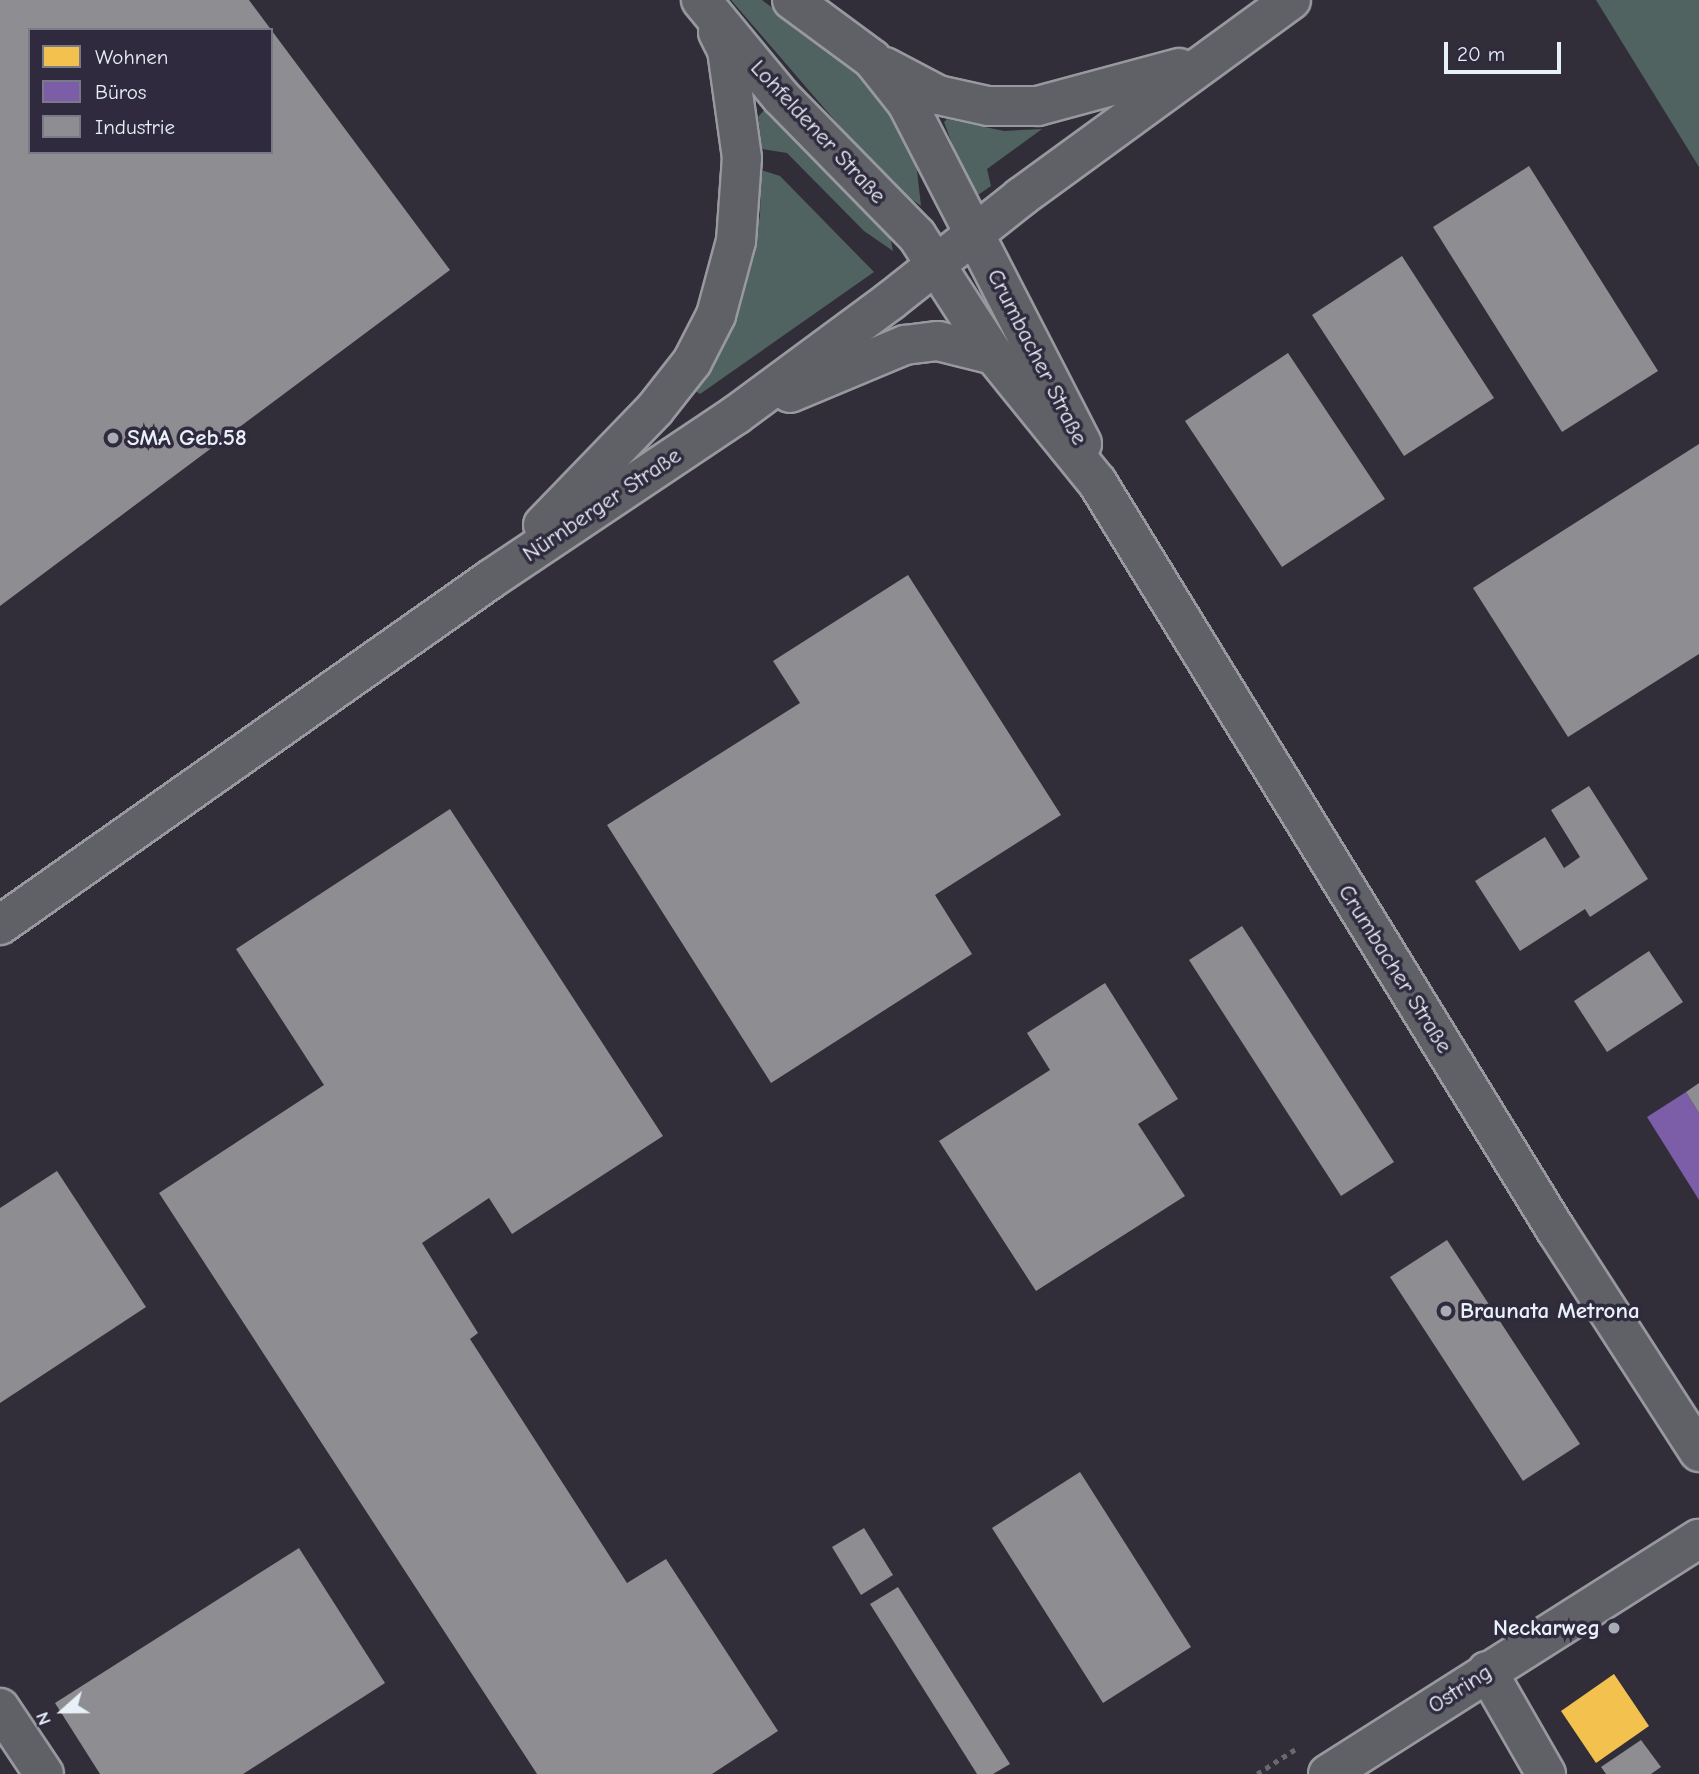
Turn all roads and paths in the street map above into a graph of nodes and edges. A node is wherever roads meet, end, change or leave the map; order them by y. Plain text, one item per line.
1 (792, 0) edge
2 (1290, 0) edge
3 (703, 2) edge
4 (872, 59) junction
5 (1205, 61) junction
6 (974, 233) junction
7 (937, 262) junction
8 (994, 355) junction
9 (736, 415) junction
10 (1097, 482) junction
11 (491, 579) junction
12 (0, 925) edge
13 (1699, 1452) edge
14 (1699, 1539) edge
15 (1487, 1671) junction
16 (0, 1709) edge
17 (44, 1774) edge
18 (1328, 1774) edge
19 (1546, 1774) edge

1 - 4 main road
2 - 5 main road, Nürnberger Straße
3 - 7 main road, Lohfeldener Straße
3 - 11 main road
4 - 5 main road
4 - 6 main road
5 - 6 main road, Nürnberger Straße
6 - 7 main road, Nürnberger Straße
6 - 10 main road, Crumbacher Straße
7 - 8 main road, Crumbacher Straße
7 - 9 main road, Nürnberger Straße
8 - 9 main road
8 - 10 main road, Crumbacher Straße
9 - 11 main road, Nürnberger Straße
10 - 13 main road, Crumbacher Straße
11 - 12 main road, Nürnberger Straße
14 - 15 main road, Ostring
15 - 18 main road, Ostring
15 - 19 main road
16 - 17 main road

